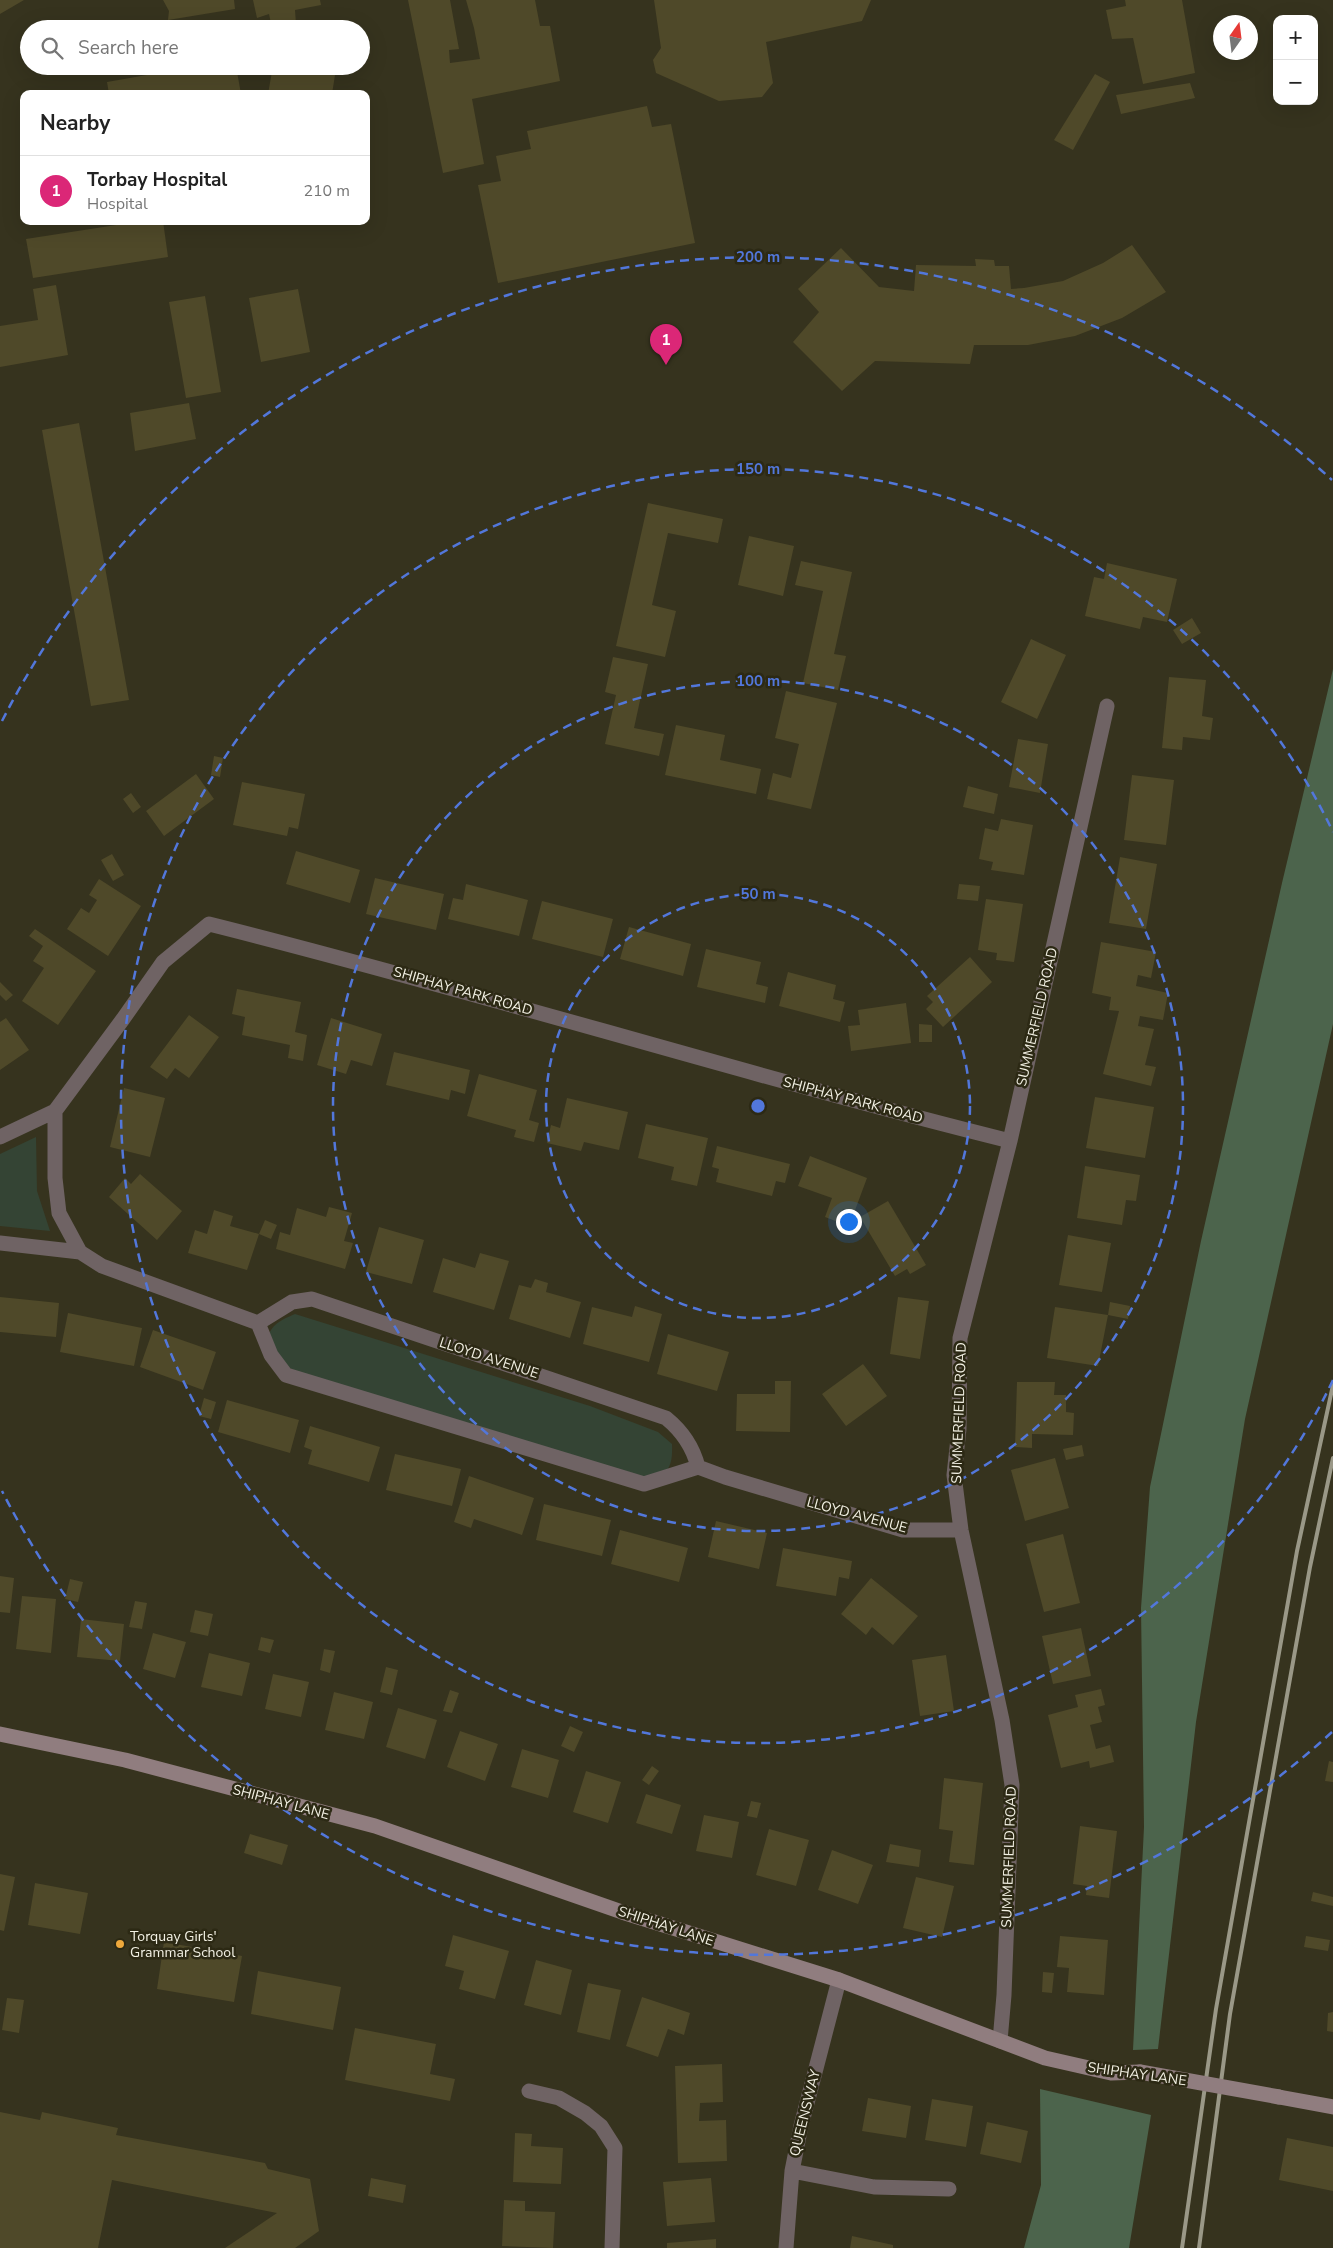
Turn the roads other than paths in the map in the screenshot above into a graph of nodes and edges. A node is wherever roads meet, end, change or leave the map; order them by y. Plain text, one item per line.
1 (1107, 706) dead end
2 (55, 1111) junction
3 (0, 1137) edge
4 (1010, 1140) junction
5 (0, 1243) edge
6 (80, 1252) junction
7 (258, 1323) junction
8 (698, 1467) junction
9 (962, 1530) junction
10 (0, 1734) edge
11 (839, 1980) junction
12 (1000, 2041) junction
13 (529, 2091) dead end
14 (1333, 2107) edge
15 (792, 2170) junction
16 (949, 2189) dead end
17 (612, 2248) edge
18 (786, 2248) edge

1 - 4 street, SUMMERFIELD ROAD
2 - 3 street, SHIPHAY PARK ROAD
2 - 4 street, SHIPHAY PARK ROAD
2 - 6 street
4 - 9 street, SUMMERFIELD ROAD
5 - 6 street
6 - 7 street
7 - 8 street
7 - 8 street, LLOYD AVENUE
8 - 9 street, LLOYD AVENUE
9 - 12 street, SUMMERFIELD ROAD
10 - 11 street, SHIPHAY LANE
11 - 12 street, SHIPHAY LANE
11 - 15 street, QUEENSWAY
12 - 14 street, SHIPHAY LANE, bridge
13 - 17 street
15 - 16 street
15 - 18 street, QUEENSWAY

